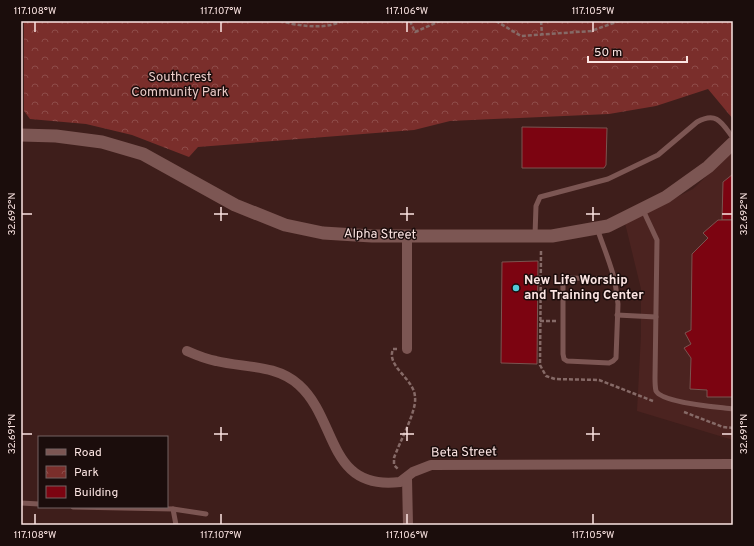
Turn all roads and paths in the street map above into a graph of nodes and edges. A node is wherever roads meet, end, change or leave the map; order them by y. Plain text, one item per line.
1 (280, 21) edge
2 (342, 21) edge
3 (410, 21) edge
4 (440, 21) edge
5 (496, 21) edge
6 (541, 21) edge
7 (619, 21) edge
8 (542, 34) junction
9 (21, 135) edge
10 (733, 138) edge
11 (733, 143) edge
12 (642, 209) junction
13 (597, 228) junction
14 (407, 236) junction
15 (535, 236) junction
16 (614, 279) junction
17 (617, 315) junction
18 (656, 317) junction
19 (540, 321) dead end
20 (563, 322) junction
21 (407, 349) joint
22 (187, 351) dead end
23 (733, 408) edge
24 (733, 464) edge
25 (407, 478) junction
26 (21, 504) edge
27 (38, 504) edge
28 (148, 508) edge
29 (173, 509) junction
30 (206, 514) dead end
31 (176, 525) edge
32 (408, 525) edge

1 - 2 path
3 - 4 path
5 - 8 path
6 - 8 path
7 - 8 path
9 - 14 street, Alpha Street
10 - 15 lane
11 - 12 street, Alpha Street
12 - 13 street, Alpha Street
12 - 18 lane
13 - 15 street, Alpha Street
13 - 16 lane
14 - 15 street, Alpha Street
14 - 21 street
16 - 17 lane
16 - 20 lane
17 - 18 lane
17 - 20 lane
18 - 23 lane
19 - 20 path
21 - 25 path
22 - 25 street, Beta Street
24 - 25 street, Beta Street
25 - 32 street
26 - 27 lane
28 - 29 lane
29 - 30 lane
29 - 31 lane

